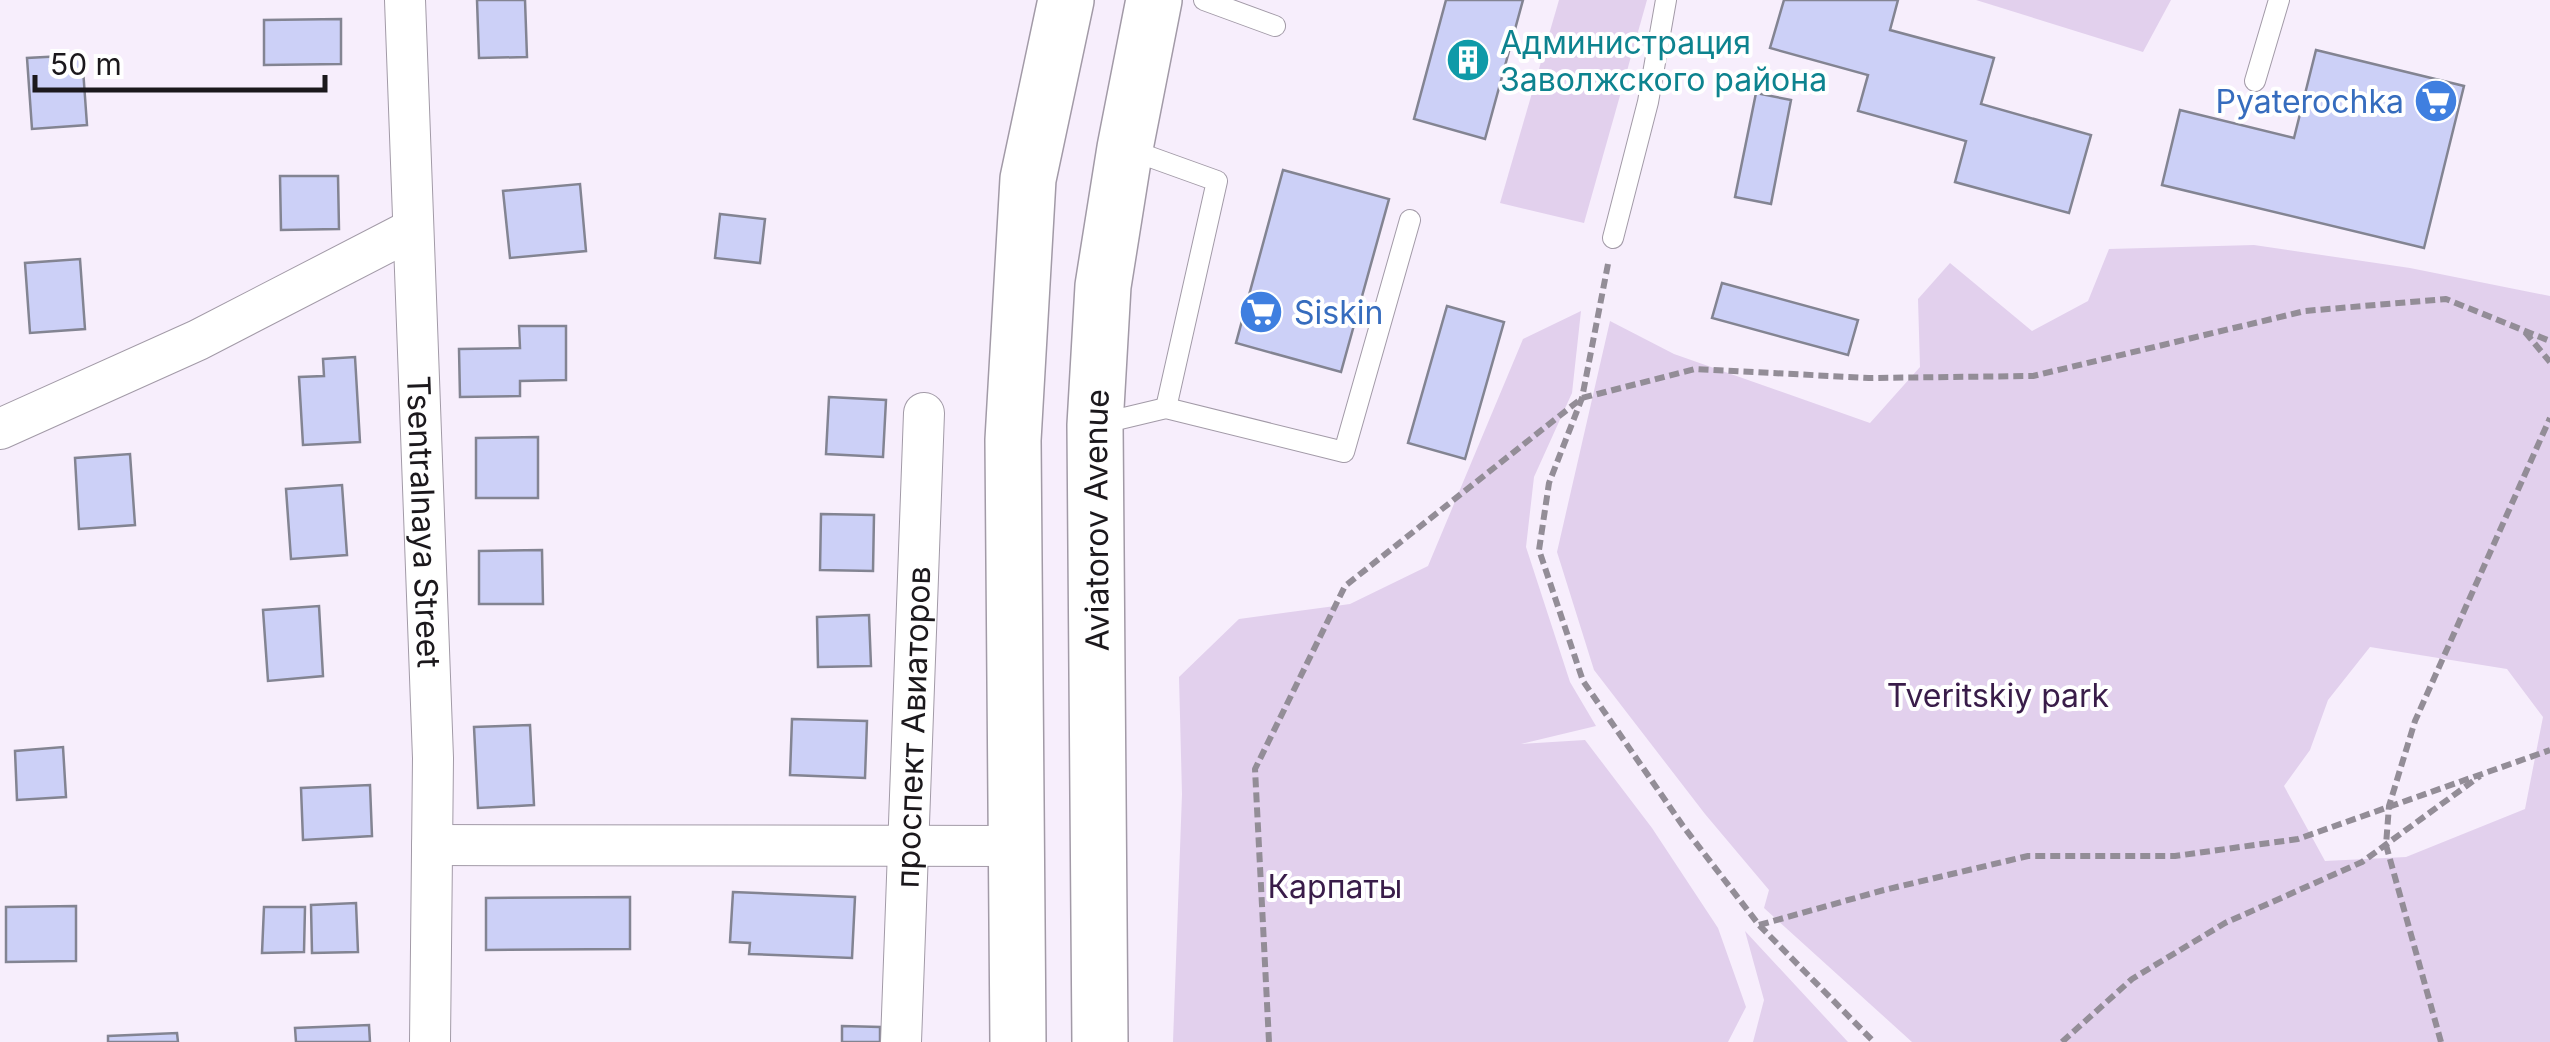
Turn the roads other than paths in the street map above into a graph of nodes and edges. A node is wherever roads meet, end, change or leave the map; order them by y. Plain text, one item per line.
1 (405, 0) edge
2 (1066, 0) edge
3 (1154, 0) edge
4 (1204, 0) edge
5 (1666, 0) edge
6 (2279, 0) edge
7 (1276, 26) dead end
8 (2255, 81) dead end
9 (1125, 148) junction
10 (1410, 220) dead end
11 (413, 230) junction
12 (1613, 238) road end
13 (1166, 408) junction
14 (924, 413) dead end
15 (1095, 425) junction
16 (0, 430) edge
17 (432, 845) junction
18 (907, 846) junction
19 (1016, 846) junction
20 (430, 1042) edge
21 (900, 1042) edge
22 (1018, 1042) edge
23 (1100, 1042) edge

1 - 11 street, Tsentralnaya Street
2 - 19 main road
3 - 9 main road, Aviatorov Avenue
4 - 7 lane
5 - 12 lane
6 - 8 lane
9 - 13 lane
9 - 15 main road, Aviatorov Avenue
10 - 13 lane
11 - 16 street
11 - 17 street, Tsentralnaya Street
13 - 15 lane
14 - 18 street, проспект Авиаторов
15 - 23 main road, Aviatorov Avenue
17 - 18 street
17 - 20 street, Tsentralnaya Street
18 - 19 street
18 - 21 street, проспект Авиаторов
19 - 22 main road

